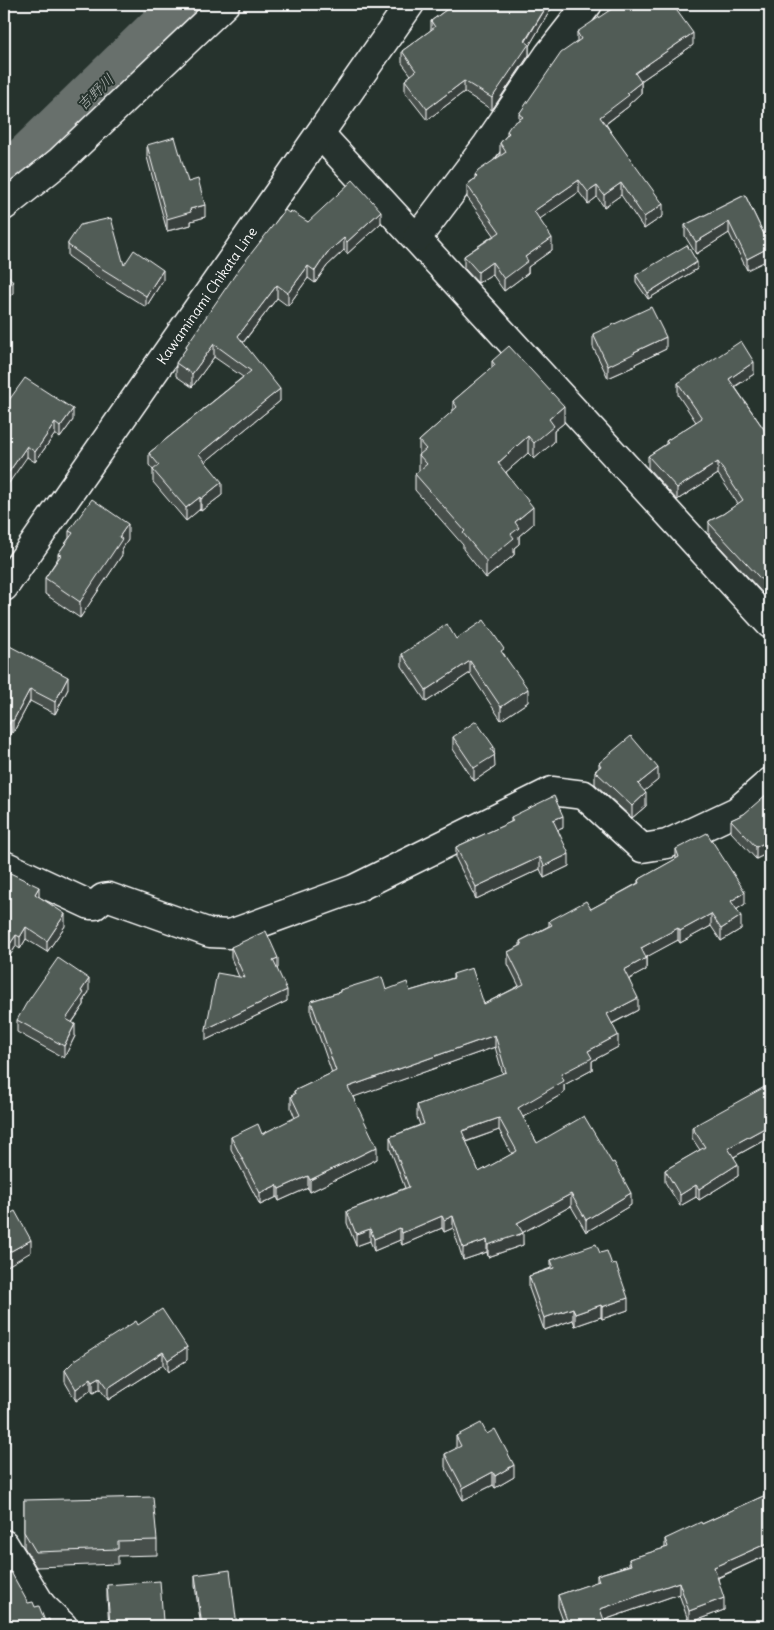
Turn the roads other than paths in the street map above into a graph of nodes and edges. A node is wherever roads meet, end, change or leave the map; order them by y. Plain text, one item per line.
1 (225, 4) edge
2 (410, 4) edge
3 (588, 4) edge
4 (320, 134) junction
5 (4, 206) edge
6 (417, 238) junction
7 (4, 587) edge
8 (770, 624) edge
9 (770, 782) edge
10 (4, 865) edge
11 (4, 1544) edge
12 (63, 1626) edge

1 - 5 street
2 - 4 street, Kawaminami Chikata Line
3 - 6 street
4 - 6 street
4 - 7 street, Kawaminami Chikata Line
6 - 8 street
9 - 10 street
11 - 12 street

